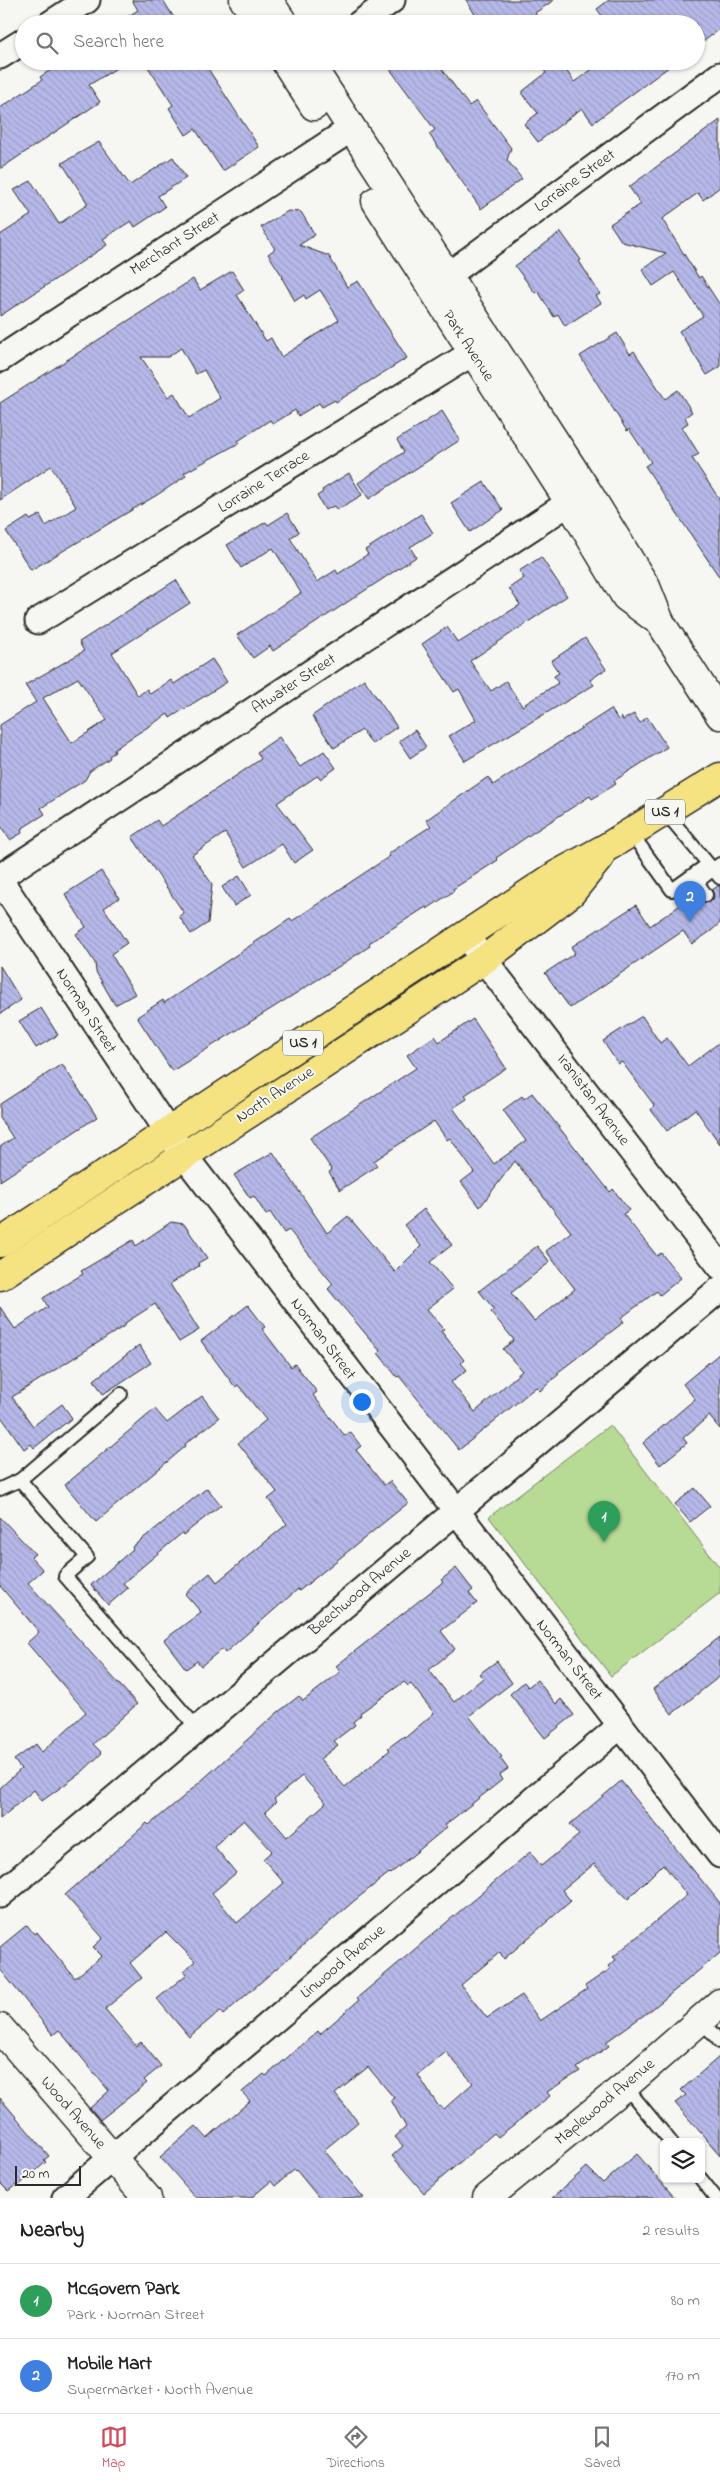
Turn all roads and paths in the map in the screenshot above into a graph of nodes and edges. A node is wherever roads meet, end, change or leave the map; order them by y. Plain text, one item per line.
1 (87, 0) edge
2 (244, 0) edge
3 (268, 0) edge
4 (392, 0) edge
5 (64, 15) edge
6 (254, 15) edge
7 (278, 15) edge
8 (371, 15) edge
9 (15, 47) edge
10 (0, 56) edge
11 (302, 70) edge
12 (720, 75) edge
13 (344, 134) junction
14 (439, 282) junction
15 (481, 347) junction
16 (0, 359) edge
17 (578, 497) junction
18 (38, 622) dead end
19 (720, 715) edge
20 (720, 777) edge
21 (665, 812) junction
22 (620, 840) junction
23 (715, 869) edge
24 (0, 879) edge
25 (706, 895) dead end
26 (465, 935) junction
27 (485, 959) junction
28 (175, 1144) junction
29 (0, 1243) edge
30 (720, 1266) edge
31 (0, 1276) edge
32 (720, 1290) edge
33 (121, 1394) dead end
34 (20, 1480) junction
35 (0, 1489) edge
36 (455, 1513) junction
37 (620, 1726) junction
38 (198, 1729) junction
39 (720, 1855) edge
40 (0, 1895) edge
41 (711, 2011) edge
42 (0, 2028) edge
43 (720, 2042) edge
44 (625, 2086) junction
45 (668, 2138) edge
46 (112, 2158) junction
47 (704, 2183) edge
48 (65, 2198) edge
49 (147, 2198) edge
50 (487, 2198) edge
51 (716, 2198) edge

1 - 5 street
2 - 6 main road
3 - 7 main road
4 - 8 street
9 - 10 street
11 - 13 main road, Park Avenue
12 - 14 street, Lorraine Street
13 - 14 main road, Park Avenue
13 - 16 street, Merchant Street
14 - 15 main road, Park Avenue
15 - 17 main road, Park Avenue
15 - 18 street, Lorraine Terrace
17 - 19 main road, Park Avenue
17 - 24 street, Atwater Street
20 - 21 main road, North Avenue / US 1
21 - 22 main road, North Avenue / US 1
21 - 23 lane
22 - 23 lane
22 - 26 main road, North Avenue / US 1
22 - 27 main road, North Avenue / US 1
23 - 25 lane
24 - 28 street, Norman Street
26 - 27 street, Iranistan Avenue
26 - 28 main road, North Avenue / US 1
27 - 28 main road, North Avenue / US 1
27 - 30 street, Iranistan Avenue
28 - 29 main road, North Avenue / US 1
28 - 31 main road, North Avenue / US 1
28 - 36 street, Norman Street
32 - 36 street, Beechwood Avenue
33 - 34 lane
34 - 35 lane
34 - 38 lane
36 - 37 street, Norman Street
36 - 38 street, Beechwood Avenue
37 - 39 street, Norman Street
37 - 46 street, Linwood Avenue
38 - 40 street, Beechwood Avenue
41 - 43 lane
41 - 44 main road, Maplewood Avenue
42 - 46 main road, Wood Avenue
44 - 45 lane
44 - 50 main road, Maplewood Avenue
46 - 48 street, Linwood Avenue
46 - 49 main road, Wood Avenue
47 - 51 lane

